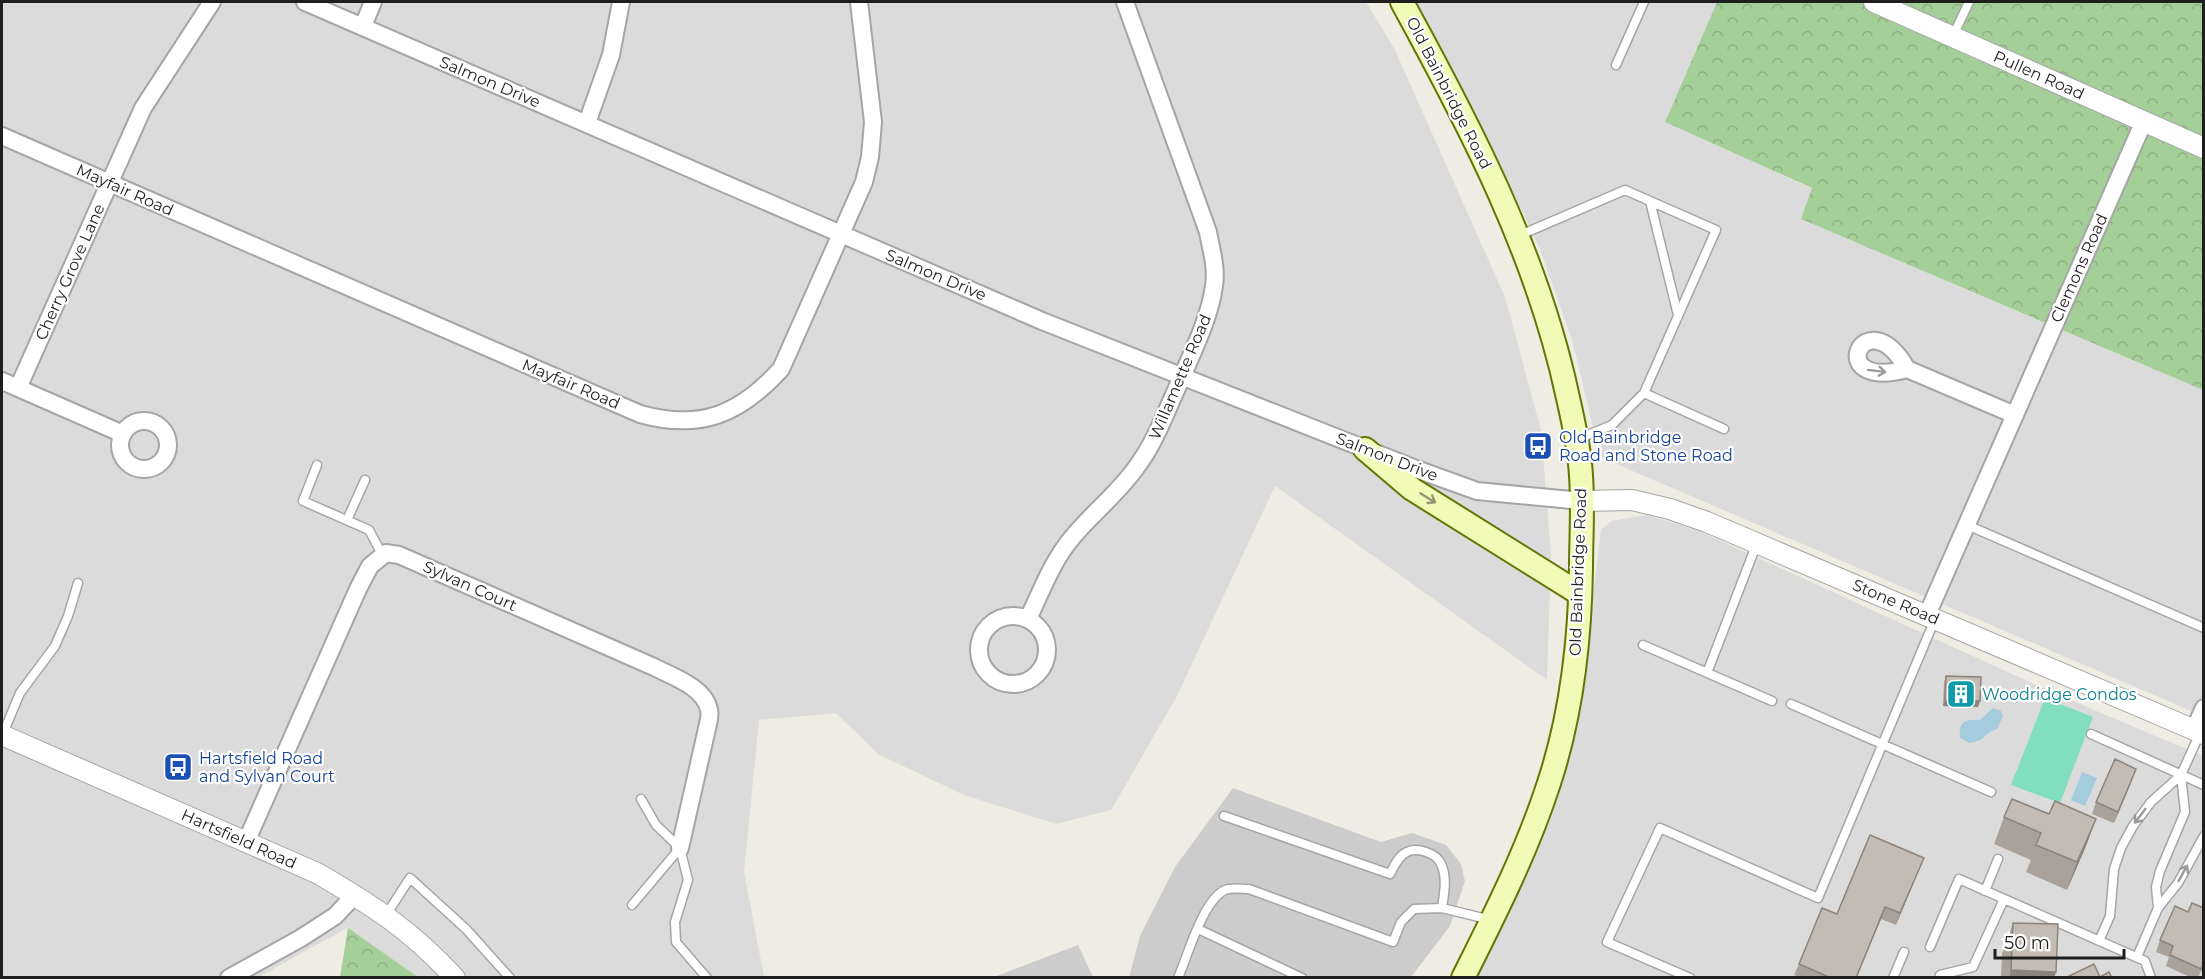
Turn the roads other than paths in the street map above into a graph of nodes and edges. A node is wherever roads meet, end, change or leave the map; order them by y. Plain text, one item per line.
1 (212, 2) edge
2 (305, 2) edge
3 (373, 2) edge
4 (621, 2) edge
5 (859, 2) edge
6 (1125, 2) edge
7 (1402, 2) edge
8 (1644, 2) edge
9 (1874, 2) edge
10 (1969, 2) edge
11 (363, 27) junction
12 (1953, 37) junction
13 (1616, 65) dead end
14 (2144, 121) junction
15 (587, 123) junction
16 (2, 136) edge
17 (2204, 148) edge
18 (110, 183) junction
19 (1650, 201) junction
20 (841, 234) junction
21 (1518, 236) junction
22 (1678, 315) junction
23 (1906, 369) dead end
24 (1182, 376) junction
25 (2, 381) edge
26 (18, 388) junction
27 (1644, 393) junction
28 (2015, 415) junction
29 (1724, 429) dead end
30 (123, 434) dead end
31 (1576, 440) junction
32 (1365, 449) junction
33 (317, 465) dead end
34 (365, 480) dead end
35 (1582, 501) junction
36 (347, 520) junction
37 (1967, 525) junction
38 (1758, 543) junction
39 (382, 556) junction
40 (78, 583) dead end
41 (1580, 594) junction
42 (1931, 617) junction
43 (1028, 619) junction
44 (2204, 628) edge
45 (1643, 645) dead end
46 (1707, 673) junction
47 (1772, 701) dead end
48 (1791, 704) dead end
49 (2204, 708) edge
50 (2199, 732) edge
51 (2091, 734) dead end
52 (2, 735) edge
53 (1882, 744) junction
54 (2181, 775) junction
55 (2204, 785) edge
56 (1991, 792) dead end
57 (641, 799) dead end
58 (1224, 816) dead end
59 (2204, 836) edge
60 (246, 842) junction
61 (680, 848) junction
62 (1998, 859) dead end
63 (1985, 891) junction
64 (355, 895) junction
65 (2004, 899) junction
66 (632, 905) dead end
67 (2158, 908) junction
68 (1442, 909) junction
69 (386, 915) junction
70 (1492, 921) junction
71 (1198, 929) junction
72 (2099, 941) junction
73 (1930, 947) dead end
74 (1904, 952) dead end
75 (2137, 957) junction
76 (229, 978) edge
77 (455, 978) edge
78 (510, 978) edge
79 (707, 978) edge
80 (1179, 978) edge
81 (1302, 978) edge
82 (1463, 978) edge
83 (1690, 978) edge
84 (1893, 978) edge
85 (1939, 978) edge
86 (2151, 978) edge

1 - 18 street, Cherry Grove Lane
2 - 11 street, Salmon Drive
3 - 11 street
4 - 15 street
5 - 20 street, Mayfair Road
6 - 24 street, Willamette Road
7 - 21 main road, Old Bainbridge Road
8 - 13 lane
9 - 12 street, Pullen Road
10 - 12 lane
11 - 15 street, Salmon Drive
12 - 14 street, Pullen Road
14 - 17 street, Pullen Road
14 - 28 street, Clemons Road
15 - 20 street, Salmon Drive
16 - 18 street, Mayfair Road
18 - 20 street, Mayfair Road
18 - 26 street, Cherry Grove Lane
19 - 21 lane
19 - 22 lane
19 - 22 lane
20 - 24 street, Salmon Drive
21 - 31 main road, Old Bainbridge Road
22 - 27 lane
23 - 28 street
24 - 32 street, Salmon Drive
24 - 43 street, Willamette Road
25 - 26 street
26 - 30 street
27 - 29 lane
27 - 31 lane
28 - 37 street, Clemons Road
31 - 35 main road, Old Bainbridge Road
32 - 35 street, Salmon Drive
32 -> 41 main road
33 - 36 lane
34 - 36 lane
35 - 38 street, Stone Road
35 - 41 main road, Old Bainbridge Road
36 - 39 lane
37 - 42 street, Clemons Road
37 - 44 lane
38 - 42 street, Stone Road
38 - 46 lane
39 - 60 street
39 - 61 street, Sylvan Court
40 - 52 lane
41 - 70 main road, Old Bainbridge Road
42 - 50 street, Stone Road
42 - 53 lane
43 - 43 street
45 - 46 lane
46 - 47 lane
48 - 53 lane
49 - 50 street
50 - 54 lane
51 - 54 lane
52 - 60 street, Hartsfield Road
53 - 56 lane
53 - 83 lane
54 - 55 lane
54 - 67 lane
54 -> 72 lane
57 - 61 lane
58 - 68 lane
67 -> 59 lane
60 - 64 street, Hartsfield Road
61 - 66 lane
61 - 79 lane
62 - 63 lane
63 - 65 lane
63 - 73 lane
64 - 69 street, Hartsfield Road
64 - 76 street
65 - 72 lane
65 - 85 lane
67 - 75 lane
68 - 70 lane
68 - 71 lane
69 - 77 street, Hartsfield Road
69 - 78 lane
70 - 82 main road, Old Bainbridge Road
71 - 80 lane
71 - 81 lane
72 - 75 lane
74 - 84 lane
75 - 86 lane

